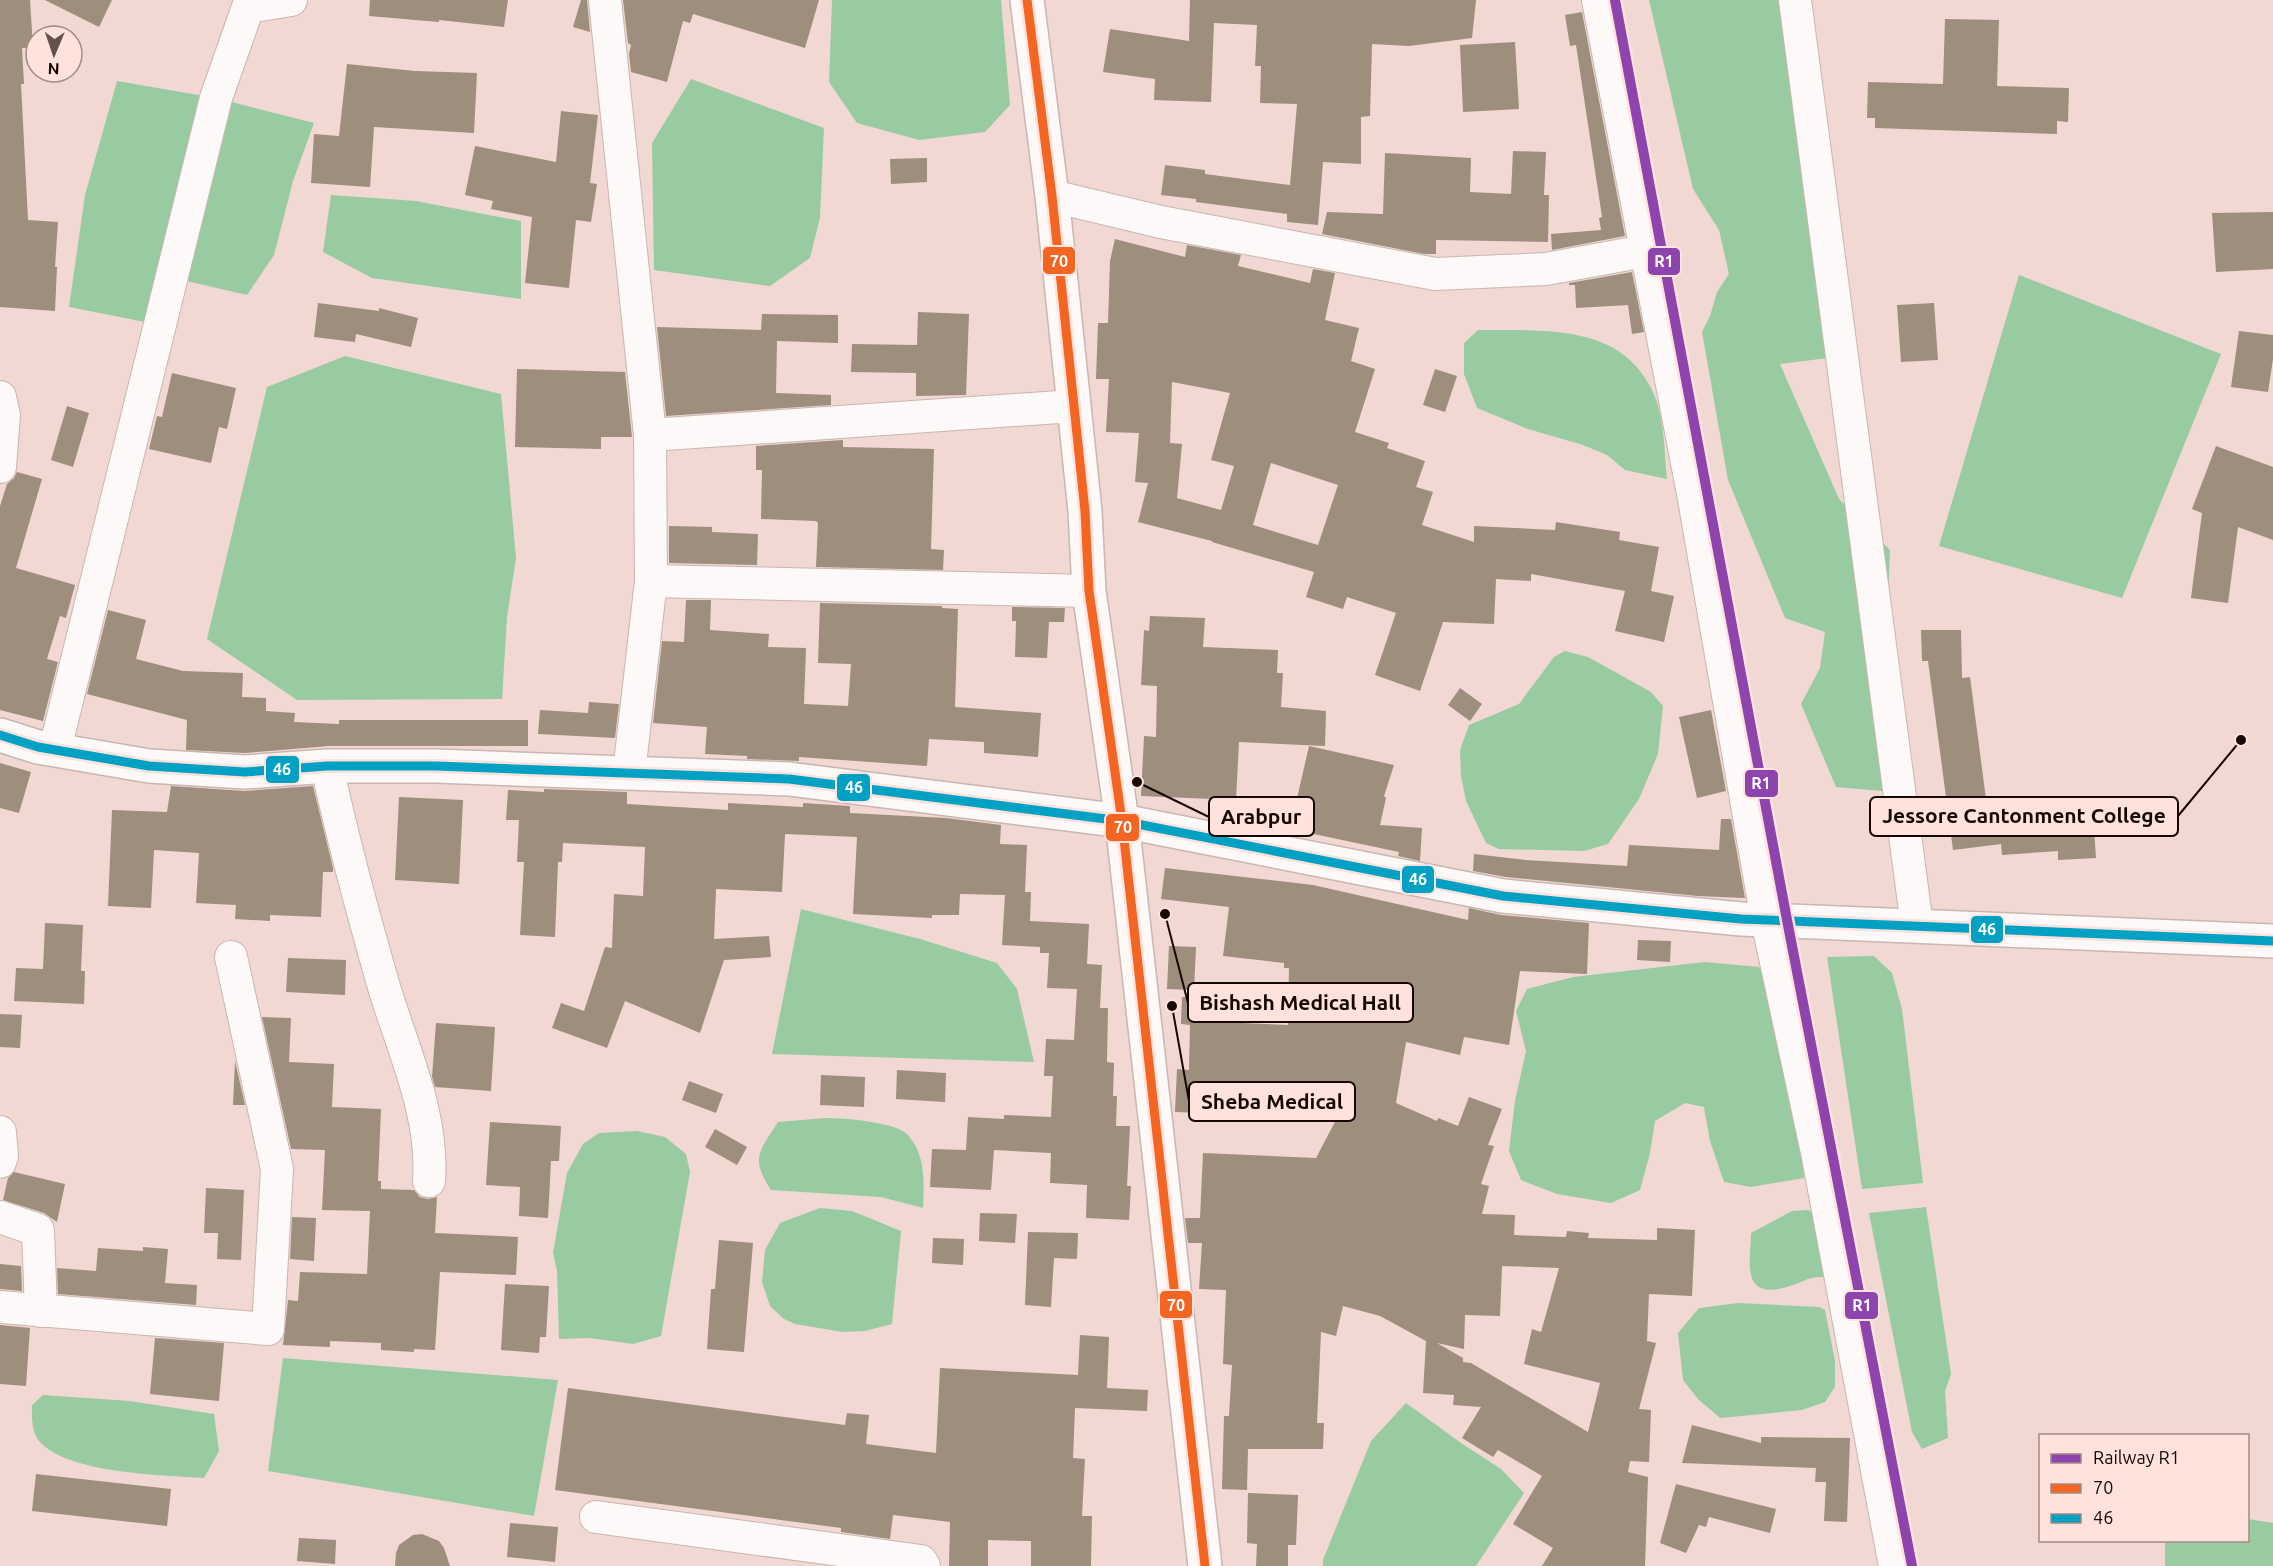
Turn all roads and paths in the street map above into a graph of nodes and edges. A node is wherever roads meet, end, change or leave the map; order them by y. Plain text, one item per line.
1 (291, 0) edge
2 (605, 0) edge
3 (1027, 0) edge
4 (1598, 0) edge
5 (1795, 0) edge
6 (1052, 196) junction
7 (1646, 251) junction
8 (0, 397) edge
9 (1074, 406) junction
10 (650, 435) junction
11 (0, 467) edge
12 (651, 581) junction
13 (1089, 591) junction
14 (0, 735) edge
15 (55, 749) junction
16 (327, 766) junction
17 (628, 773) junction
18 (1122, 821) junction
19 (1767, 920) junction
20 (1917, 926) junction
21 (2273, 941) edge
22 (231, 957) dead end
23 (0, 1132) edge
24 (0, 1162) edge
25 (429, 1181) dead end
26 (0, 1217) edge
27 (0, 1307) edge
28 (41, 1311) junction
29 (596, 1517) dead end
30 (924, 1566) edge
31 (1205, 1566) edge
32 (1895, 1566) edge

1 - 15 street
2 - 10 street
3 - 6 main road
4 - 7 street
5 - 20 street
6 - 7 street
6 - 9 main road
7 - 19 street
8 - 11 street
9 - 10 street
9 - 13 main road
10 - 12 street
12 - 13 street
12 - 17 street
13 - 18 main road
14 - 15 main road
15 - 16 main road
16 - 17 main road
16 - 25 street
17 - 18 main road
18 - 19 main road
18 - 31 main road
19 - 20 main road
19 - 32 street
20 - 21 main road
22 - 28 street
23 - 24 street
26 - 28 street
27 - 28 street
29 - 30 street

